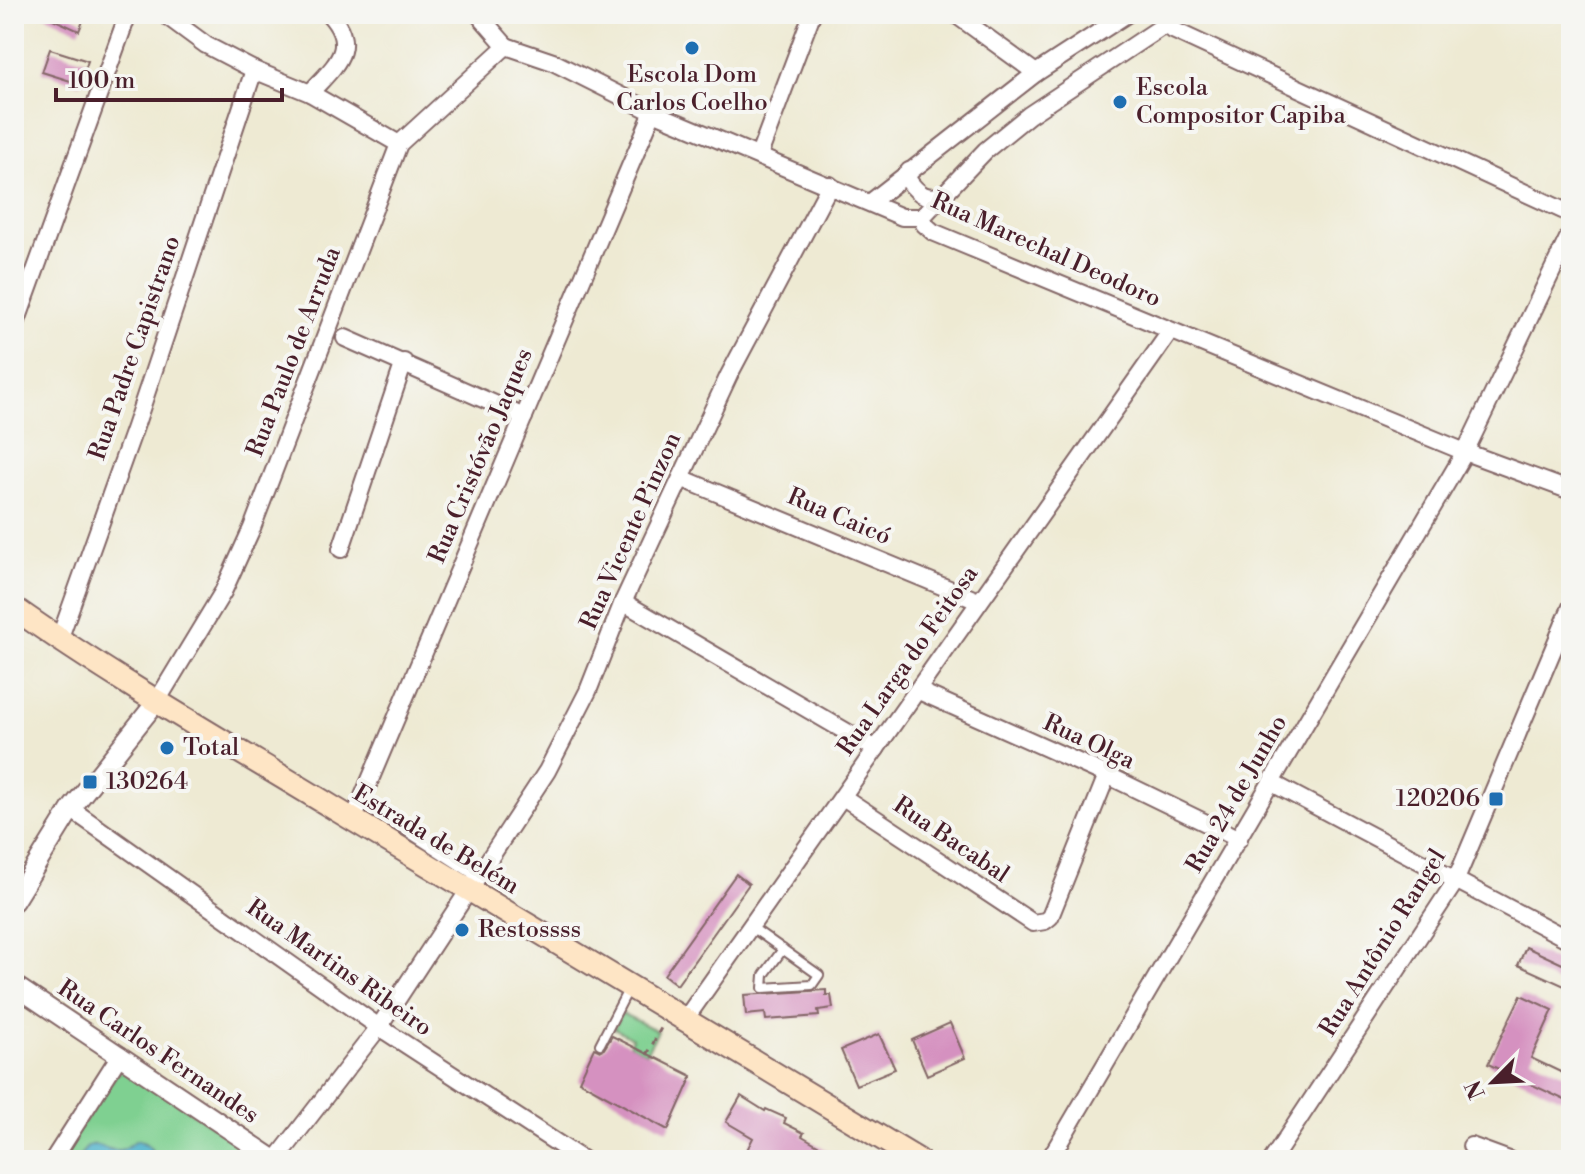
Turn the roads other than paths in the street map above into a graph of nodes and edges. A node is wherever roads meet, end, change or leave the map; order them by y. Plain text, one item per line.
1 (128, 14) edge
2 (164, 14) edge
3 (329, 14) edge
4 (478, 14) edge
5 (812, 14) edge
6 (955, 14) edge
7 (1127, 14) edge
8 (1181, 14) edge
9 (1162, 25) junction
10 (506, 46) junction
11 (254, 70) junction
12 (1036, 73) junction
13 (310, 93) junction
14 (653, 112) junction
15 (399, 144) junction
16 (759, 155) junction
17 (909, 171) junction
18 (830, 185) junction
19 (944, 194) junction
20 (871, 202) junction
21 (1571, 214) edge
22 (922, 217) junction
23 (1571, 232) edge
24 (14, 329) edge
25 (1170, 332) junction
26 (345, 338) dead end
27 (404, 362) junction
28 (524, 417) junction
29 (1465, 452) junction
30 (681, 478) junction
31 (1571, 491) edge
32 (341, 549) dead end
33 (978, 601) junction
34 (623, 602) junction
35 (1571, 607) edge
36 (14, 608) edge
37 (59, 640) junction
38 (919, 691) junction
39 (157, 701) junction
40 (876, 749) junction
41 (1107, 775) junction
42 (1272, 783) junction
43 (843, 797) junction
44 (71, 809) junction
45 (357, 811) junction
46 (1239, 839) junction
47 (1455, 882) junction
48 (472, 884) junction
49 (14, 901) edge
50 (749, 926) junction
51 (1571, 941) edge
52 (783, 949) junction
53 (14, 985) edge
54 (631, 985) junction
55 (679, 1014) junction
56 (379, 1027) junction
57 (600, 1044) dead end
58 (120, 1055) junction
59 (1471, 1146) dead end
60 (53, 1160) edge
61 (276, 1160) edge
62 (583, 1160) edge
63 (918, 1160) edge
64 (1049, 1160) edge
65 (1272, 1160) edge
66 (1509, 1160) edge

1 - 24 street
2 - 11 street
3 - 13 street
4 - 10 street
5 - 16 street
6 - 12 street
7 - 12 street
8 - 9 street
9 - 19 street
9 - 21 street
10 - 14 street, Rua Marechal Deodoro
10 - 15 street, Rua Paulo de Arruda
11 - 13 street
11 - 37 street, Rua Padre Capistrano
12 - 17 street
13 - 15 street
14 - 16 street, Rua Marechal Deodoro
14 - 28 street, Rua Cristóvão Jaques
15 - 39 street, Rua Paulo de Arruda
16 - 18 street, Rua Marechal Deodoro
17 - 19 street
17 - 20 street
18 - 20 street, Rua Marechal Deodoro
18 - 30 street, Rua Vicente Pinzon
19 - 22 street
20 - 22 street, Rua Marechal Deodoro
22 - 25 street, Rua Marechal Deodoro
23 - 29 street, Rua 24 de Junho
25 - 29 street, Rua Marechal Deodoro
25 - 33 street, Rua Larga do Feitosa
26 - 27 street
27 - 28 street
27 - 32 street
28 - 45 street, Rua Cristóvão Jaques
29 - 31 street, Rua Marechal Deodoro
29 - 42 street, Rua 24 de Junho
30 - 33 street, Rua Caicó
30 - 34 street, Rua Vicente Pinzon
33 - 38 street, Rua Larga do Feitosa
34 - 40 street
34 - 48 street, Rua Vicente Pinzon
35 - 47 street, Rua Antônio Rangel
36 - 37 main road, Estrada de Belém
37 - 39 main road, Estrada de Belém
38 - 40 street, Rua Larga do Feitosa
38 - 41 street, Rua Olga
39 - 44 street
39 - 45 main road, Estrada de Belém
40 - 43 street, Rua Larga do Feitosa
41 - 43 street, Rua Bacabal
41 - 46 street, Rua Olga
42 - 46 street, Rua 24 de Junho
42 - 47 street
43 - 50 street, Rua Larga do Feitosa
44 - 49 street
44 - 56 street, Rua Martins Ribeiro
45 - 48 main road, Estrada de Belém
46 - 64 street, Rua 24 de Junho
47 - 51 street
47 - 65 street, Rua Antônio Rangel
48 - 54 main road, Estrada de Belém
48 - 56 street, Rua Vicente Pinzon
50 - 52 lane
50 - 55 street, Rua Larga do Feitosa
52 - 52 lane
53 - 58 street, Rua Carlos Fernandes
54 - 55 main road, Estrada de Belém
54 - 57 lane
55 - 63 main road, Estrada de Belém
56 - 61 street, Rua Vicente Pinzon
56 - 62 street, Rua Martins Ribeiro
58 - 60 street
58 - 61 street, Rua Carlos Fernandes
59 - 66 street

